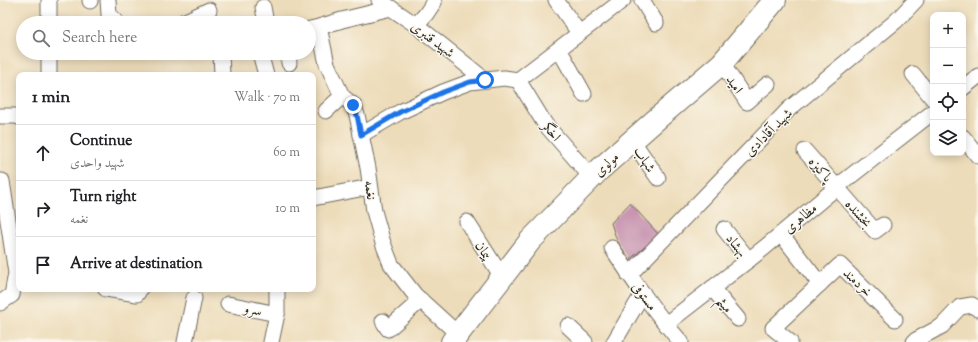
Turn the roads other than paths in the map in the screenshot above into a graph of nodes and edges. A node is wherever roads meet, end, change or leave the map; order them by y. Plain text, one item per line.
1 (49, 0) edge
2 (108, 0) edge
3 (434, 0) edge
4 (556, 0) edge
5 (623, 0) edge
6 (642, 0) edge
7 (775, 0) edge
8 (916, 0) edge
9 (385, 4) edge
10 (263, 7) dead end
11 (210, 11) edge
12 (48, 16) edge
13 (109, 16) edge
14 (198, 16) edge
15 (265, 16) edge
16 (656, 23) dead end
17 (416, 25) junction
18 (316, 27) edge
19 (579, 33) junction
20 (316, 34) edge
21 (559, 49) junction
22 (48, 60) edge
23 (221, 60) edge
24 (262, 60) edge
25 (722, 63) junction
26 (49, 72) edge
27 (222, 72) edge
28 (265, 72) edge
29 (913, 74) dead end
30 (978, 76) edge
31 (485, 80) junction
32 (518, 80) junction
33 (768, 84) dead end
34 (966, 86) edge
35 (584, 94) dead end
36 (930, 95) edge
37 (342, 96) junction
38 (326, 111) dead end
39 (930, 114) edge
40 (0, 116) edge
41 (16, 116) edge
42 (361, 135) junction
43 (632, 140) junction
44 (966, 141) edge
45 (805, 151) dead end
46 (978, 156) edge
47 (592, 178) junction
48 (658, 178) dead end
49 (1, 181) edge
50 (370, 187) junction
51 (836, 187) junction
52 (316, 197) edge
53 (466, 222) dead end
54 (883, 225) dead end
55 (724, 229) dead end
56 (781, 234) junction
57 (612, 248) dead end
58 (749, 260) junction
59 (16, 267) edge
60 (629, 274) junction
61 (16, 277) edge
62 (502, 277) junction
63 (820, 284) junction
64 (712, 288) junction
65 (125, 292) edge
66 (138, 292) edge
67 (277, 292) edge
68 (643, 293) junction
69 (194, 298) dead end
70 (421, 300) junction
71 (0, 303) edge
72 (976, 303) edge
73 (228, 304) dead end
74 (277, 314) junction
75 (738, 319) dead end
76 (895, 319) dead end
77 (384, 321) dead end
78 (666, 324) junction
79 (568, 326) dead end
80 (455, 338) edge
81 (274, 341) edge
82 (184, 342) edge
83 (584, 342) edge
84 (614, 342) edge
85 (681, 342) edge
86 (790, 342) edge
87 (914, 342) edge

1 - 12 street
2 - 13 street
3 - 17 street
4 - 19 street
5 - 19 street
6 - 16 street
7 - 25 main road, مولوی
8 - 60 street, شهید آقادادی
9 - 17 street, شهید قنبری
9 - 18 street
10 - 15 street
11 - 14 street
17 - 31 street, شهید قنبری
19 - 21 street
20 - 37 street, نغمه
21 - 32 street
21 - 35 street
22 - 26 street
23 - 27 street
24 - 28 street
25 - 33 street, امید
25 - 43 main road, مولوی
29 - 36 street
30 - 34 street
31 - 32 street
31 - 42 street
32 - 47 street, اخگر
37 - 38 street
37 - 42 street, نغمه
39 - 51 street, مظاهری
40 - 41 street
42 - 50 street, نغمه
43 - 47 main road, مولوی
43 - 48 street, شهاب
44 - 46 street
45 - 51 street, پاکیزه
47 - 62 main road, مولوی
49 - 59 street
50 - 52 street
50 - 70 street, نغمه
51 - 54 street, بخشنده
51 - 56 street, مظاهری
53 - 62 street, پیمان
55 - 58 street, بهشاد
56 - 58 street, مظاهری
56 - 63 street
57 - 60 street, مستوفی
58 - 64 street, مظاهری
60 - 68 street, مستوفی
61 - 71 street
62 - 80 main road, مولوی
63 - 76 street, خردمند
63 - 86 street, خردمند
64 - 75 street, میثم
64 - 78 street, مظاهری
65 - 66 street
67 - 74 street
68 - 78 street, مستوفی
68 - 84 street
69 - 82 street
70 - 77 street
70 - 80 street, نغمه
72 - 87 street
73 - 74 street, سرو
74 - 81 street
78 - 85 street, مستوفی
79 - 83 street

